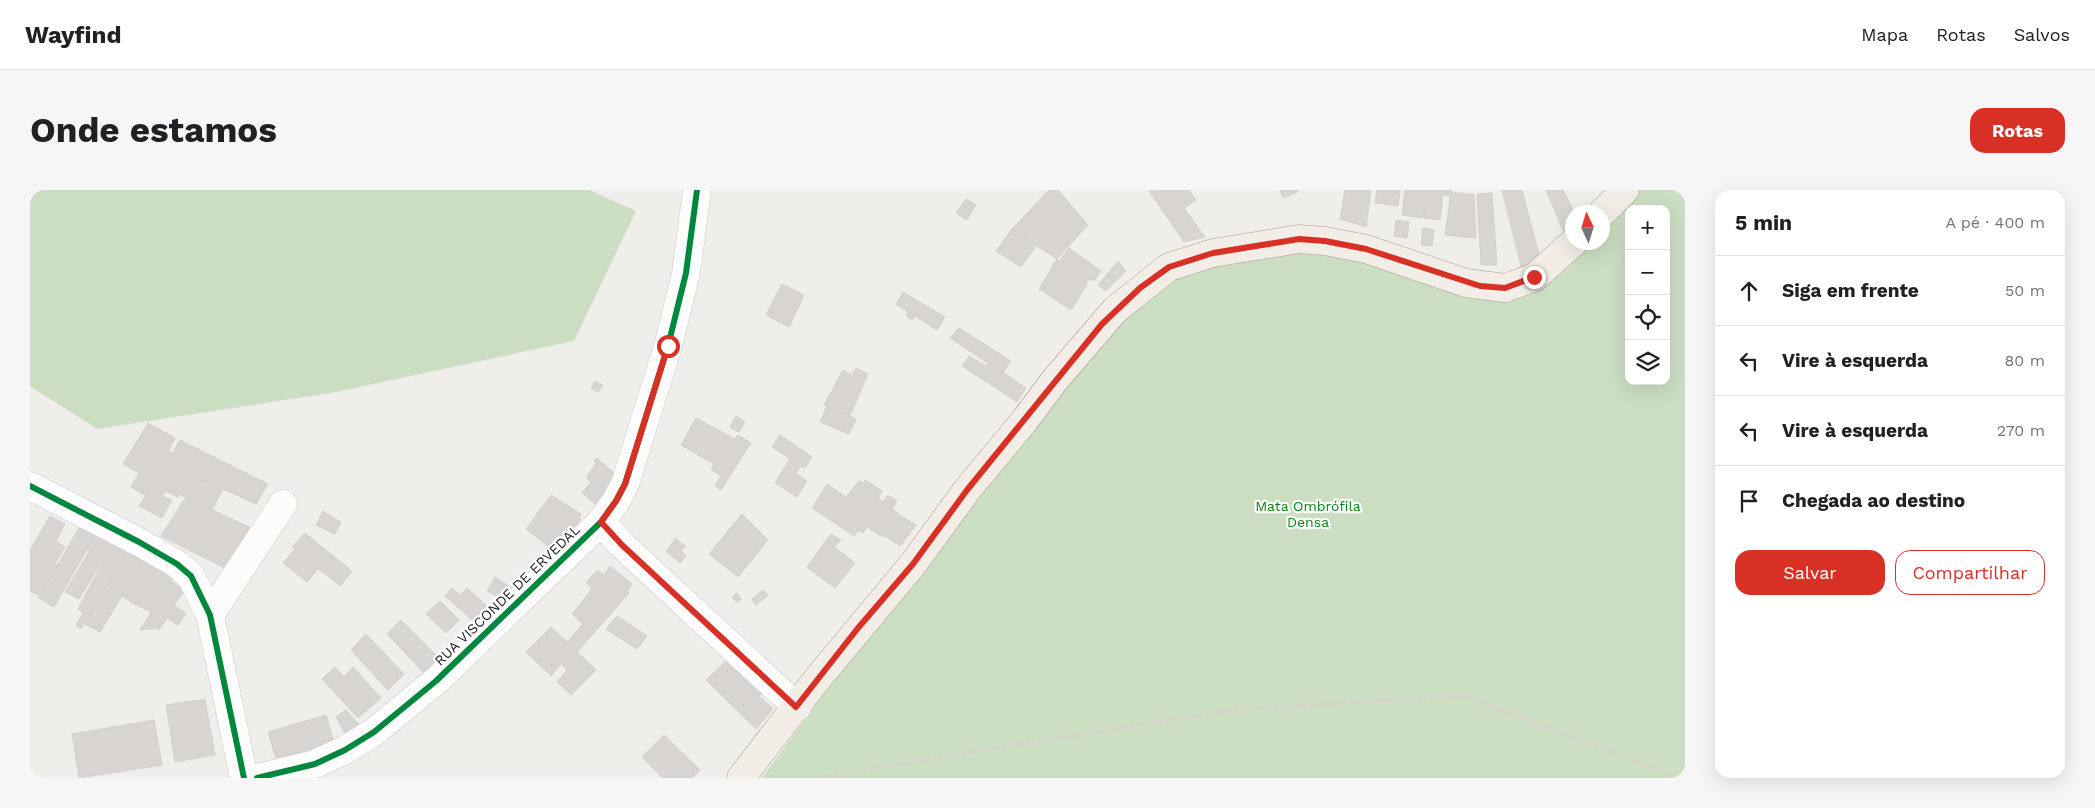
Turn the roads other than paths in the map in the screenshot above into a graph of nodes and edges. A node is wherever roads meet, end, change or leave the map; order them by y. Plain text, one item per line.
1 (697, 190) edge
2 (1625, 190) edge
3 (1610, 205) edge
4 (1565, 250) edge
5 (30, 486) edge
6 (283, 504) dead end
7 (601, 522) junction
8 (210, 615) junction
9 (796, 707) junction
10 (244, 778) edge
11 (257, 778) edge
12 (742, 778) edge

1 - 7 street, RUA VISCONDE DE ERVEDAL
2 - 3 main road
4 - 9 main road
5 - 8 street
6 - 8 street
7 - 9 street
7 - 11 street, RUA VISCONDE DE ERVEDAL
8 - 10 street
9 - 12 main road

